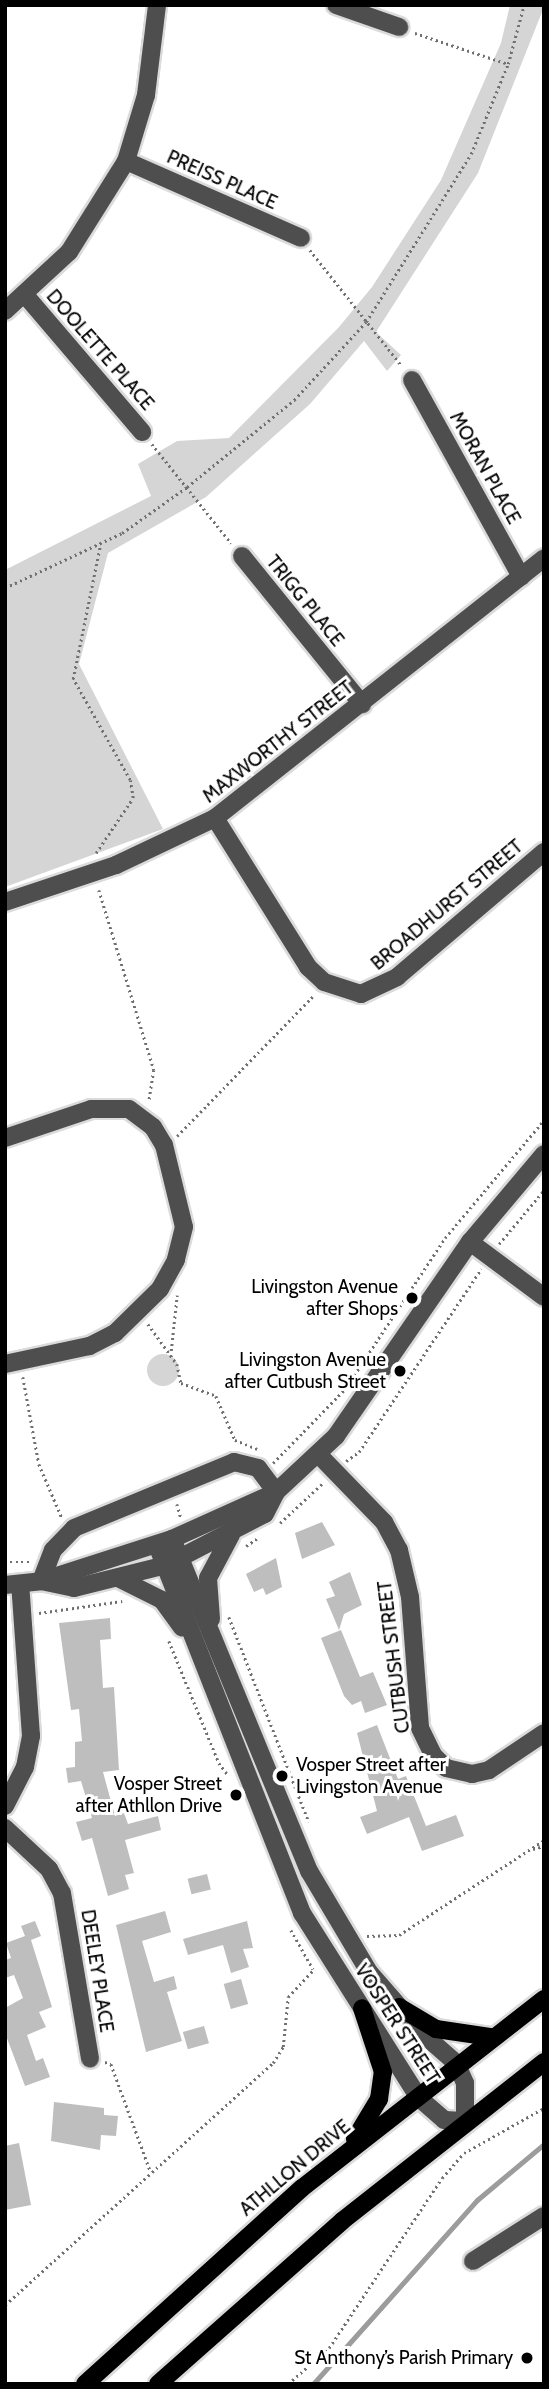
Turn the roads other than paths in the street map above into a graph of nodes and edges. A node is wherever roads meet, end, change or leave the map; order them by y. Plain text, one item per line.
1 (157, 5) edge
2 (336, 5) edge
3 (399, 27) road end
4 (126, 161) junction
5 (300, 238) road end
6 (26, 296) junction
7 (5, 311) edge
8 (412, 380) road end
9 (142, 432) road end
10 (242, 556) road end
11 (544, 558) edge
12 (521, 577) junction
13 (362, 705) junction
14 (215, 818) junction
15 (544, 852) edge
16 (5, 902) edge
17 (5, 1138) edge
18 (544, 1154) edge
19 (470, 1242) junction
20 (544, 1297) edge
21 (10, 1369) edge
22 (318, 1454) junction
23 (276, 1492) junction
24 (232, 1535) junction
25 (165, 1542) junction
26 (173, 1562) junction
27 (120, 1579) junction
28 (41, 1581) junction
29 (13, 1584) edge
30 (214, 1636) junction
31 (197, 1656) junction
32 (544, 1733) edge
33 (5, 1806) edge
34 (5, 1828) edge
35 (544, 1999) edge
36 (399, 2007) junction
37 (362, 2008) junction
38 (491, 2037) junction
39 (90, 2059) road end
40 (544, 2062) edge
41 (456, 2063) junction
42 (417, 2093) junction
43 (465, 2121) junction
44 (350, 2148) junction
45 (544, 2216) edge
46 (473, 2261) dead end
47 (85, 2384) edge
48 (158, 2384) edge

1 - 4 street
2 - 3 street
4 - 5 street, PREISS PLACE
4 - 6 street
6 - 7 street
6 - 9 street, DOOLETTE PLACE
8 - 12 street, MORAN PLACE
10 - 13 street, TRIGG PLACE
11 - 12 street, MAXWORTHY STREET
12 - 13 street, MAXWORTHY STREET
13 - 14 street, MAXWORTHY STREET
14 - 15 street, BROADHURST STREET
14 - 16 street, MAXWORTHY STREET
17 - 21 street
18 - 19 street
19 - 20 street
19 - 22 street
22 - 23 street
22 - 32 street, CUTBUSH STREET
23 - 24 street
23 - 25 street
23 - 28 street
24 - 26 street
24 - 30 street
25 - 26 street, VOSPER STREET
25 - 28 street
26 - 27 street
26 - 30 street, VOSPER STREET
26 - 31 street, VOSPER STREET
27 - 28 street
27 - 31 street
28 - 29 street
29 - 33 street
30 - 36 street, VOSPER STREET
31 - 37 street, VOSPER STREET
34 - 39 street, DEELEY PLACE
35 - 38 main road, ATHLLON DRIVE
36 - 38 main road
36 - 41 street, VOSPER STREET
37 - 42 street, VOSPER STREET
37 - 44 main road
38 - 41 main road, ATHLLON DRIVE
40 - 43 main road
41 - 42 main road, ATHLLON DRIVE
41 - 43 street, VOSPER STREET
42 - 43 street, VOSPER STREET
42 - 44 main road, ATHLLON DRIVE
43 - 48 main road
44 - 47 main road, ATHLLON DRIVE
45 - 46 street

